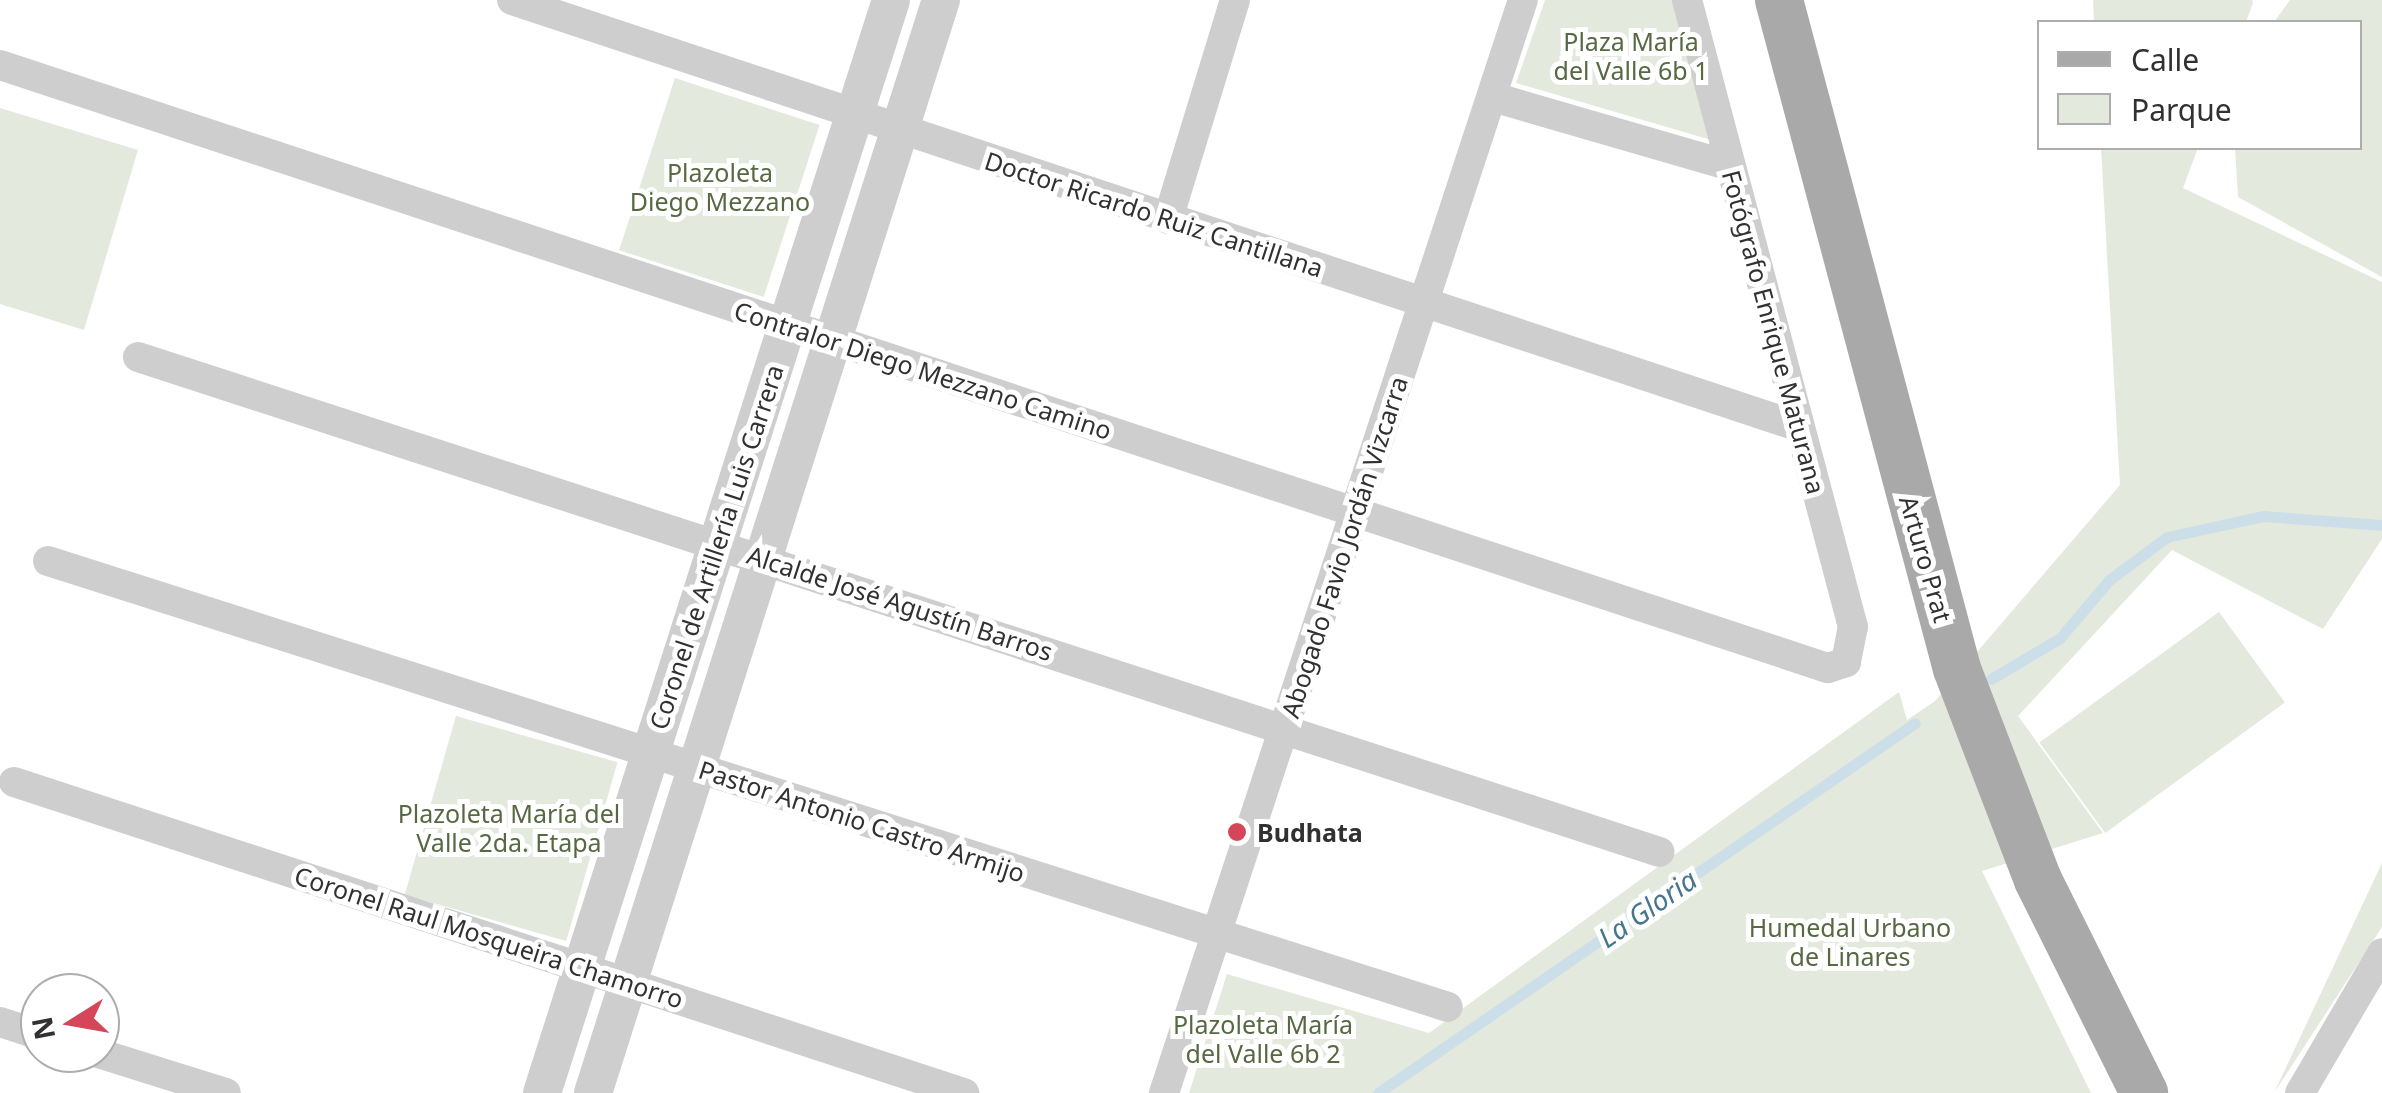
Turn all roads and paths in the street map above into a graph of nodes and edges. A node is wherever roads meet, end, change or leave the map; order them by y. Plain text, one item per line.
1 (512, 0) edge
2 (890, 0) edge
3 (942, 0) edge
4 (1235, 0) edge
5 (1523, 0) edge
6 (1686, 0) edge
7 (1779, 0) edge
8 (0, 65) edge
9 (1493, 97) junction
10 (854, 114) junction
11 (899, 129) junction
12 (1730, 166) junction
13 (1168, 219) junction
14 (1424, 305) junction
15 (786, 326) junction
16 (832, 341) junction
17 (138, 357) dead end
18 (1797, 426) junction
19 (1356, 512) junction
20 (717, 543) junction
21 (764, 557) junction
22 (48, 561) dead end
23 (1846, 662) joint
24 (1284, 730) junction
25 (650, 753) junction
26 (697, 768) junction
27 (14, 782) dead end
28 (1660, 852) dead end
29 (1217, 934) junction
30 (2382, 954) edge
31 (582, 968) junction
32 (628, 983) junction
33 (1448, 1008) dead end
34 (120, 1060) edge
35 (226, 1093) edge
36 (542, 1093) edge
37 (594, 1093) edge
38 (964, 1093) edge
39 (1164, 1093) edge
40 (2144, 1093) edge
41 (2300, 1093) edge

1 - 10 street, Doctor Ricardo Ruiz Cantillana
2 - 10 street, Coronel de Artillería Luis Carrera
3 - 11 street, Coronel de Artillería Luis Carrera
4 - 13 street
5 - 9 street, Abogado Favio Jordán Vizcarra
6 - 12 street, Fotógrafo Enrique Maturana
7 - 40 main road, Arturo Prat
8 - 15 street, Contralor Diego Mezzano Camino
9 - 12 street
9 - 14 street, Abogado Favio Jordán Vizcarra
10 - 11 street, Doctor Ricardo Ruiz Cantillana
10 - 15 street, Coronel de Artillería Luis Carrera
11 - 13 street, Doctor Ricardo Ruiz Cantillana
11 - 16 street, Coronel de Artillería Luis Carrera
12 - 18 street, Fotógrafo Enrique Maturana
13 - 14 street, Doctor Ricardo Ruiz Cantillana
14 - 18 street, Doctor Ricardo Ruiz Cantillana
14 - 19 street, Abogado Favio Jordán Vizcarra
15 - 16 street, Contralor Diego Mezzano Camino
15 - 20 street, Coronel de Artillería Luis Carrera
16 - 19 street, Contralor Diego Mezzano Camino
16 - 21 street, Coronel de Artillería Luis Carrera
17 - 20 street, Alcalde José Agustín Barros
18 - 23 street, Fotógrafo Enrique Maturana
19 - 23 street, Contralor Diego Mezzano Camino
19 - 24 street, Abogado Favio Jordán Vizcarra
20 - 21 street, Alcalde José Agustín Barros
20 - 25 street, Coronel de Artillería Luis Carrera
21 - 24 street, Alcalde José Agustín Barros
21 - 26 street, Coronel de Artillería Luis Carrera
22 - 25 street, Pastor Antonio Castro Armijo
24 - 28 street, Alcalde José Agustín Barros
24 - 29 street, Abogado Favio Jordán Vizcarra
25 - 26 street, Pastor Antonio Castro Armijo
25 - 31 street, Coronel de Artillería Luis Carrera
26 - 29 street, Pastor Antonio Castro Armijo
26 - 32 street, Coronel de Artillería Luis Carrera
27 - 31 street, Coronel Raul Mosqueira Chamorro
29 - 33 street, Pastor Antonio Castro Armijo
29 - 39 street, Abogado Favio Jordán Vizcarra
30 - 41 street
31 - 32 street, Coronel Raul Mosqueira Chamorro
31 - 36 street, Coronel de Artillería Luis Carrera
32 - 37 street, Coronel de Artillería Luis Carrera
32 - 38 street, Coronel Raul Mosqueira Chamorro
34 - 35 street

